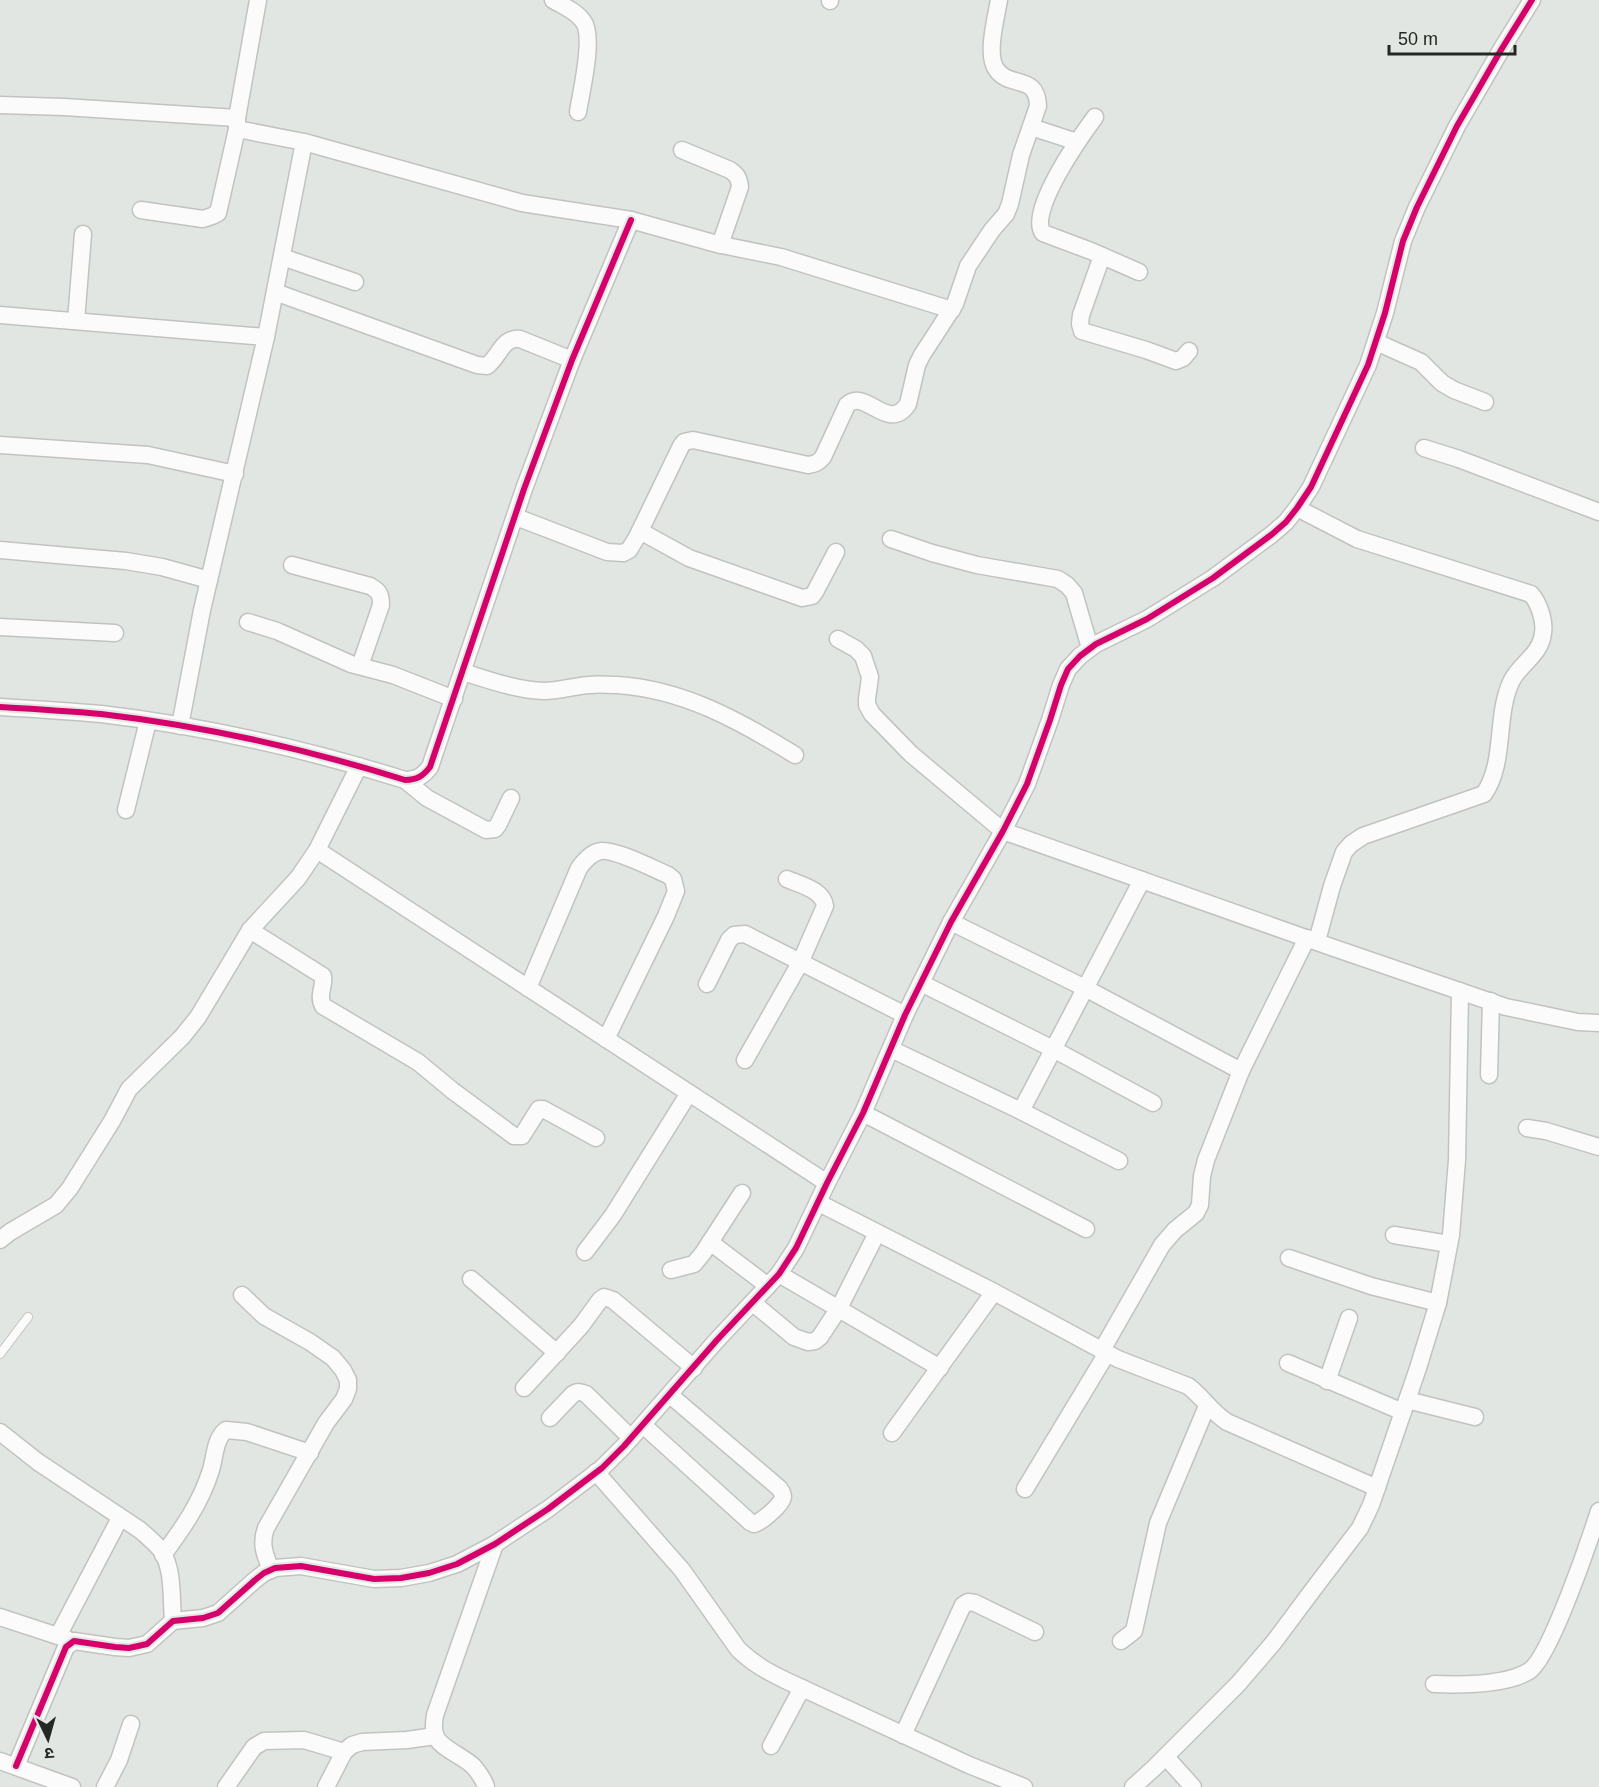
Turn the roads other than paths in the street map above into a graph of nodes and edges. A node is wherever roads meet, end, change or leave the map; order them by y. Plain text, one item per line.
1 (258, 0) edge
2 (552, 0) edge
3 (999, 0) edge
4 (1532, 0) edge
5 (0, 105) edge
6 (578, 112) dead end
7 (1095, 117) dead end
8 (237, 124) junction
9 (1031, 126) junction
10 (304, 142) junction
11 (1077, 142) junction
12 (682, 150) dead end
13 (141, 210) dead end
14 (631, 220) junction
15 (83, 234) dead end
16 (720, 245) junction
17 (1102, 256) junction
18 (282, 257) junction
19 (1139, 273) dead end
20 (355, 282) dead end
21 (275, 292) junction
22 (952, 310) junction
23 (0, 315) edge
24 (75, 321) junction
25 (266, 337) junction
26 (1376, 342) junction
27 (1189, 351) dead end
28 (572, 360) junction
29 (1485, 402) dead end
30 (0, 445) edge
31 (1424, 448) dead end
32 (235, 474) junction
33 (1297, 508) junction
34 (1599, 512) edge
35 (516, 517) junction
36 (640, 531) junction
37 (891, 539) dead end
38 (0, 550) edge
39 (836, 552) dead end
40 (292, 565) dead end
41 (209, 580) junction
42 (248, 621) dead end
43 (0, 627) edge
44 (115, 633) dead end
45 (838, 639) dead end
46 (1090, 648) junction
47 (360, 666) junction
48 (463, 672) junction
49 (454, 699) junction
50 (0, 707) edge
51 (148, 721) junction
52 (180, 726) junction
53 (795, 755) dead end
54 (359, 766) junction
55 (405, 780) junction
56 (511, 798) dead end
57 (126, 810) dead end
58 (1003, 831) junction
59 (317, 850) junction
60 (787, 879) dead end
61 (1142, 880) junction
62 (951, 922) junction
63 (250, 930) junction
64 (1312, 940) junction
65 (800, 963) junction
66 (921, 983) junction
67 (707, 984) dead end
68 (528, 988) junction
69 (1085, 988) junction
70 (1460, 991) junction
71 (1491, 1001) junction
72 (905, 1015) junction
73 (1599, 1023) edge
74 (606, 1039) junction
75 (891, 1049) junction
76 (1053, 1049) junction
77 (745, 1060) dead end
78 (1241, 1071) junction
79 (1490, 1075) dead end
80 (689, 1093) junction
81 (1153, 1103) dead end
82 (1021, 1111) junction
83 (863, 1113) junction
84 (1527, 1128) dead end
85 (596, 1138) dead end
86 (1599, 1147) edge
87 (1119, 1161) dead end
88 (827, 1183) junction
89 (742, 1193) dead end
90 (819, 1203) junction
91 (1086, 1229) dead end
92 (877, 1233) junction
93 (1394, 1235) dead end
94 (0, 1240) edge
95 (710, 1242) junction
96 (1449, 1244) junction
97 (585, 1252) dead end
98 (1289, 1258) dead end
99 (671, 1270) dead end
100 (471, 1279) dead end
101 (774, 1280) junction
102 (994, 1292) junction
103 (243, 1295) dead end
104 (753, 1303) junction
105 (1438, 1303) junction
106 (839, 1308) junction
107 (28, 1317) dead end
108 (1349, 1318) dead end
109 (1105, 1352) junction
110 (557, 1353) junction
111 (0, 1354) edge
112 (1288, 1363) dead end
113 (694, 1368) junction
114 (940, 1368) junction
115 (1327, 1381) junction
116 (524, 1388) dead end
117 (670, 1395) junction
118 (1207, 1406) junction
119 (1405, 1406) junction
120 (1475, 1417) dead end
121 (550, 1418) dead end
122 (643, 1425) junction
123 (0, 1432) edge
124 (892, 1433) dead end
125 (631, 1438) junction
126 (310, 1453) junction
127 (596, 1472) junction
128 (1024, 1488) dead end
129 (1377, 1488) junction
130 (1599, 1510) edge
131 (120, 1518) junction
132 (495, 1544) junction
133 (163, 1555) junction
134 (271, 1570) junction
135 (0, 1617) edge
136 (173, 1621) junction
137 (1035, 1632) dead end
138 (66, 1639) junction
139 (1121, 1641) dead end
140 (1434, 1684) dead end
141 (802, 1688) junction
142 (131, 1724) dead end
143 (903, 1735) junction
144 (435, 1736) junction
145 (771, 1746) dead end
146 (344, 1752) junction
147 (1166, 1757) junction
148 (8, 1764) edge
149 (72, 1787) edge
150 (105, 1787) edge
151 (226, 1787) edge
152 (326, 1787) edge
153 (486, 1787) edge
154 (1024, 1787) edge
155 (1132, 1787) edge
156 (1193, 1787) edge

1 - 8 street
2 - 6 street
3 - 9 street
4 - 26 street
5 - 8 street
7 - 11 street
8 - 10 street
8 - 13 street
9 - 11 street
9 - 22 street
10 - 14 street
10 - 18 street
11 - 17 street
12 - 16 street
14 - 16 street
14 - 28 street
15 - 24 street
16 - 22 street
17 - 19 street
17 - 27 street
18 - 20 street
18 - 21 street
21 - 25 street
21 - 28 street
22 - 36 street
23 - 24 street
24 - 25 street
25 - 32 street
26 - 29 street
26 - 33 street
28 - 35 street
30 - 32 street
31 - 34 street
32 - 41 street
33 - 46 street
33 - 64 street
35 - 36 street
35 - 48 street
36 - 39 street
37 - 46 street
38 - 41 street
40 - 47 street
41 - 52 street
42 - 47 street
43 - 44 street
45 - 58 street
46 - 58 street
47 - 49 street
48 - 49 street
48 - 53 street
49 - 55 street
50 - 51 street
51 - 52 street
51 - 57 street
52 - 54 street
54 - 55 street
54 - 59 street
55 - 56 street
58 - 61 street
58 - 62 street
59 - 63 street
59 - 68 street
60 - 65 street
61 - 64 street
61 - 69 street
62 - 66 street
62 - 69 street
63 - 85 street
63 - 94 street
64 - 70 street
64 - 78 street
65 - 67 street
65 - 72 street
65 - 77 street
66 - 72 street
66 - 76 street
68 - 74 street
68 - 74 street
69 - 76 street
69 - 78 street
70 - 71 street
70 - 96 street
71 - 73 street
71 - 79 street
72 - 75 street
74 - 80 street
75 - 82 street
75 - 83 street
76 - 81 street
76 - 82 street
78 - 109 street
80 - 88 street
80 - 97 street
82 - 87 street
83 - 88 street
83 - 91 street
84 - 86 street
88 - 90 street
89 - 95 street
90 - 92 street
90 - 101 street
92 - 102 street
92 - 106 street
93 - 96 street
95 - 99 street
95 - 101 street
96 - 105 street
98 - 105 street
100 - 110 street
101 - 104 street
101 - 106 street
102 - 109 street
102 - 114 street
103 - 126 street
104 - 106 street
104 - 113 street
105 - 119 street
106 - 114 street
107 - 111 lane
108 - 115 street
109 - 118 street
109 - 128 street
110 - 113 street
110 - 116 street
112 - 115 street
113 - 117 street
114 - 124 street
115 - 119 street
117 - 122 street
117 - 122 street
118 - 129 street
118 - 139 street
119 - 120 street
119 - 129 street
121 - 125 street
122 - 125 street
123 - 131 street
125 - 127 street
126 - 133 street
126 - 134 street
127 - 132 street
127 - 141 street
129 - 147 street
130 - 140 street
131 - 133 street
131 - 138 street
132 - 134 street
132 - 144 street
133 - 136 street
134 - 136 street
135 - 138 street
136 - 138 street
137 - 143 street
138 - 148 street
141 - 143 street
141 - 145 street
142 - 150 street
143 - 154 street
144 - 146 street
144 - 153 street
146 - 151 street
146 - 152 street
147 - 155 street
147 - 156 street
148 - 149 street

